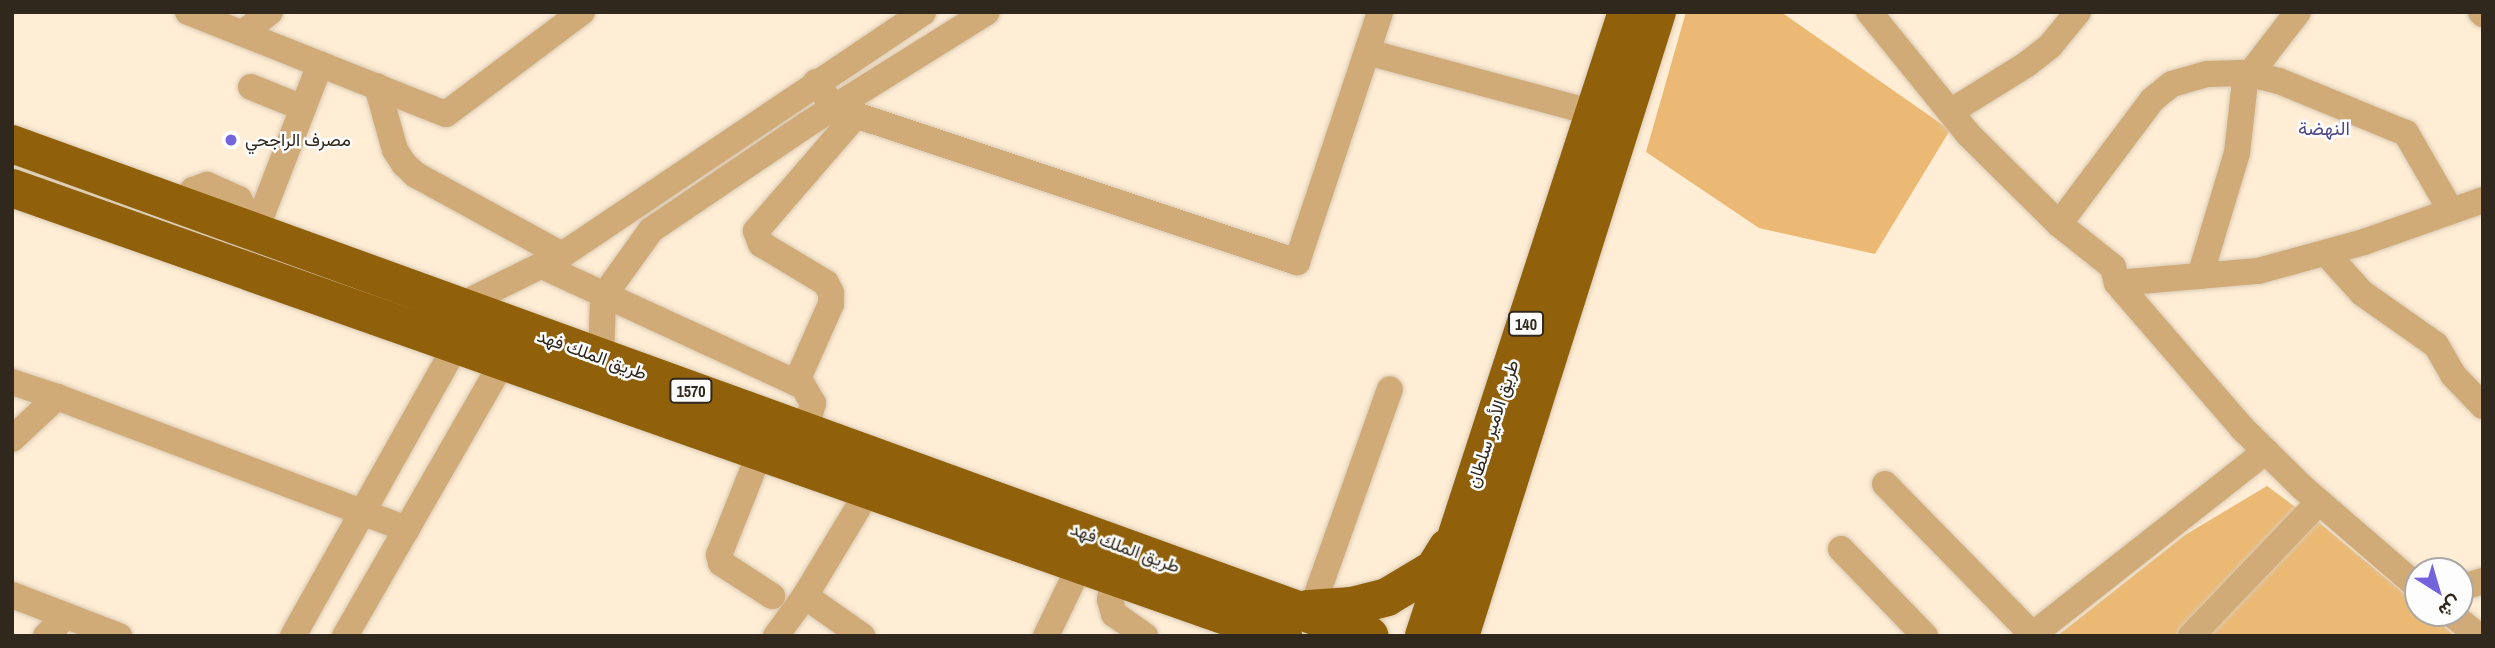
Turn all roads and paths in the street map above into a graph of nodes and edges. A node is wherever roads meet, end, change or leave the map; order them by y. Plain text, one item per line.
1 (188, 12) edge
2 (270, 12) edge
3 (582, 12) edge
4 (923, 12) edge
5 (987, 12) edge
6 (1380, 12) edge
7 (1627, 12) edge
8 (1657, 12) edge
9 (1869, 12) edge
10 (2078, 12) edge
11 (2298, 12) edge
12 (243, 33) junction
13 (1367, 52) junction
14 (320, 64) junction
15 (2248, 73) junction
16 (816, 82) junction
17 (377, 86) junction
18 (251, 88) dead end
19 (303, 108) junction
20 (845, 111) junction
21 (1950, 112) junction
22 (1594, 113) junction
23 (12, 144) edge
24 (12, 188) edge
25 (2483, 200) edge
26 (2451, 211) junction
27 (2059, 224) junction
28 (247, 229) junction
29 (2326, 253) junction
30 (552, 260) junction
31 (2200, 276) junction
32 (2117, 284) junction
33 (603, 297) junction
34 (459, 306) junction
35 (457, 344) junction
36 (601, 358) junction
37 (503, 361) junction
38 (12, 382) edge
39 (796, 383) junction
40 (1390, 389) dead end
41 (57, 397) junction
42 (2483, 406) edge
43 (804, 432) junction
44 (12, 439) edge
45 (760, 452) junction
46 (2266, 452) junction
47 (1885, 484) dead end
48 (869, 491) junction
49 (2319, 502) junction
50 (360, 511) junction
51 (407, 529) junction
52 (1458, 531) junction
53 (1841, 549) dead end
54 (1097, 571) junction
55 (2404, 575) edge
56 (1476, 585) junction
57 (12, 595) edge
58 (772, 596) dead end
59 (805, 596) junction
60 (65, 616) junction
61 (1297, 618) edge
62 (1241, 629) edge
63 (2031, 635) edge
64 (46, 636) edge
65 (119, 636) edge
66 (293, 636) edge
67 (345, 636) edge
68 (776, 636) edge
69 (862, 636) edge
70 (1046, 636) edge
71 (1145, 636) edge
72 (1370, 636) edge
73 (1424, 636) edge
74 (1460, 636) edge
75 (1486, 636) edge
76 (1925, 636) edge
77 (2191, 636) edge

1 - 12 street
2 - 12 street
3 - 17 street
4 - 16 street
5 - 20 street
6 - 13 street
7 - 22 highway, طريق الأمير سلطان / 140
8 - 56 highway, طريق الأمير سلطان / 140
9 - 21 street
10 - 21 street
11 - 15 street
12 - 14 street
13 - 20 street
13 - 22 street
14 - 17 street
14 - 19 street
15 - 26 street
15 - 27 street
15 - 31 street
16 - 20 street
16 - 30 street
17 - 30 street
18 - 19 street
19 - 28 street
20 - 33 street
20 - 39 street
21 - 27 street
22 - 52 highway, طريق الأمير سلطان / 140
23 - 28 highway, طريق الملك فهد / 1570
24 - 35 highway, طريق الملك فهد / 1570
25 - 26 street
26 - 29 street
27 - 32 street
28 - 34 highway, طريق الملك فهد / 1570
29 - 31 street
29 - 42 street
30 - 33 street
30 - 34 street
31 - 32 street
32 - 46 street
33 - 36 street
33 - 39 street
34 - 36 highway, طريق الملك فهد / 1570
35 - 37 highway, طريق الملك فهد / 1570
35 - 50 street
36 - 43 highway, طريق الملك فهد / 1570
37 - 45 highway, طريق الملك فهد / 1570
37 - 51 street
38 - 41 street
39 - 43 street
40 - 61 street
41 - 44 street
41 - 50 street
43 - 61 highway, طريق الملك فهد / 1570
45 - 48 highway, طريق الملك فهد / 1570
45 - 58 street
46 - 49 street
46 - 63 street
47 - 63 street
48 - 54 highway, طريق الملك فهد / 1570
48 - 59 street
49 - 55 street
49 - 77 street
50 - 51 street
50 - 66 street
51 - 67 street
52 - 61 highway
52 - 73 highway, طريق الأمير سلطان / 140
53 - 76 street
54 - 62 highway, طريق الملك فهد / 1570
54 - 70 street
54 - 71 street
56 - 74 highway, طريق الأمير سلطان / 140
56 - 75 highway
57 - 60 street
59 - 68 street
59 - 69 street
60 - 64 street
60 - 65 street
61 - 62 highway, طريق الملك فهد / 1570
61 - 72 highway, طريق الملك فهد / 1570

